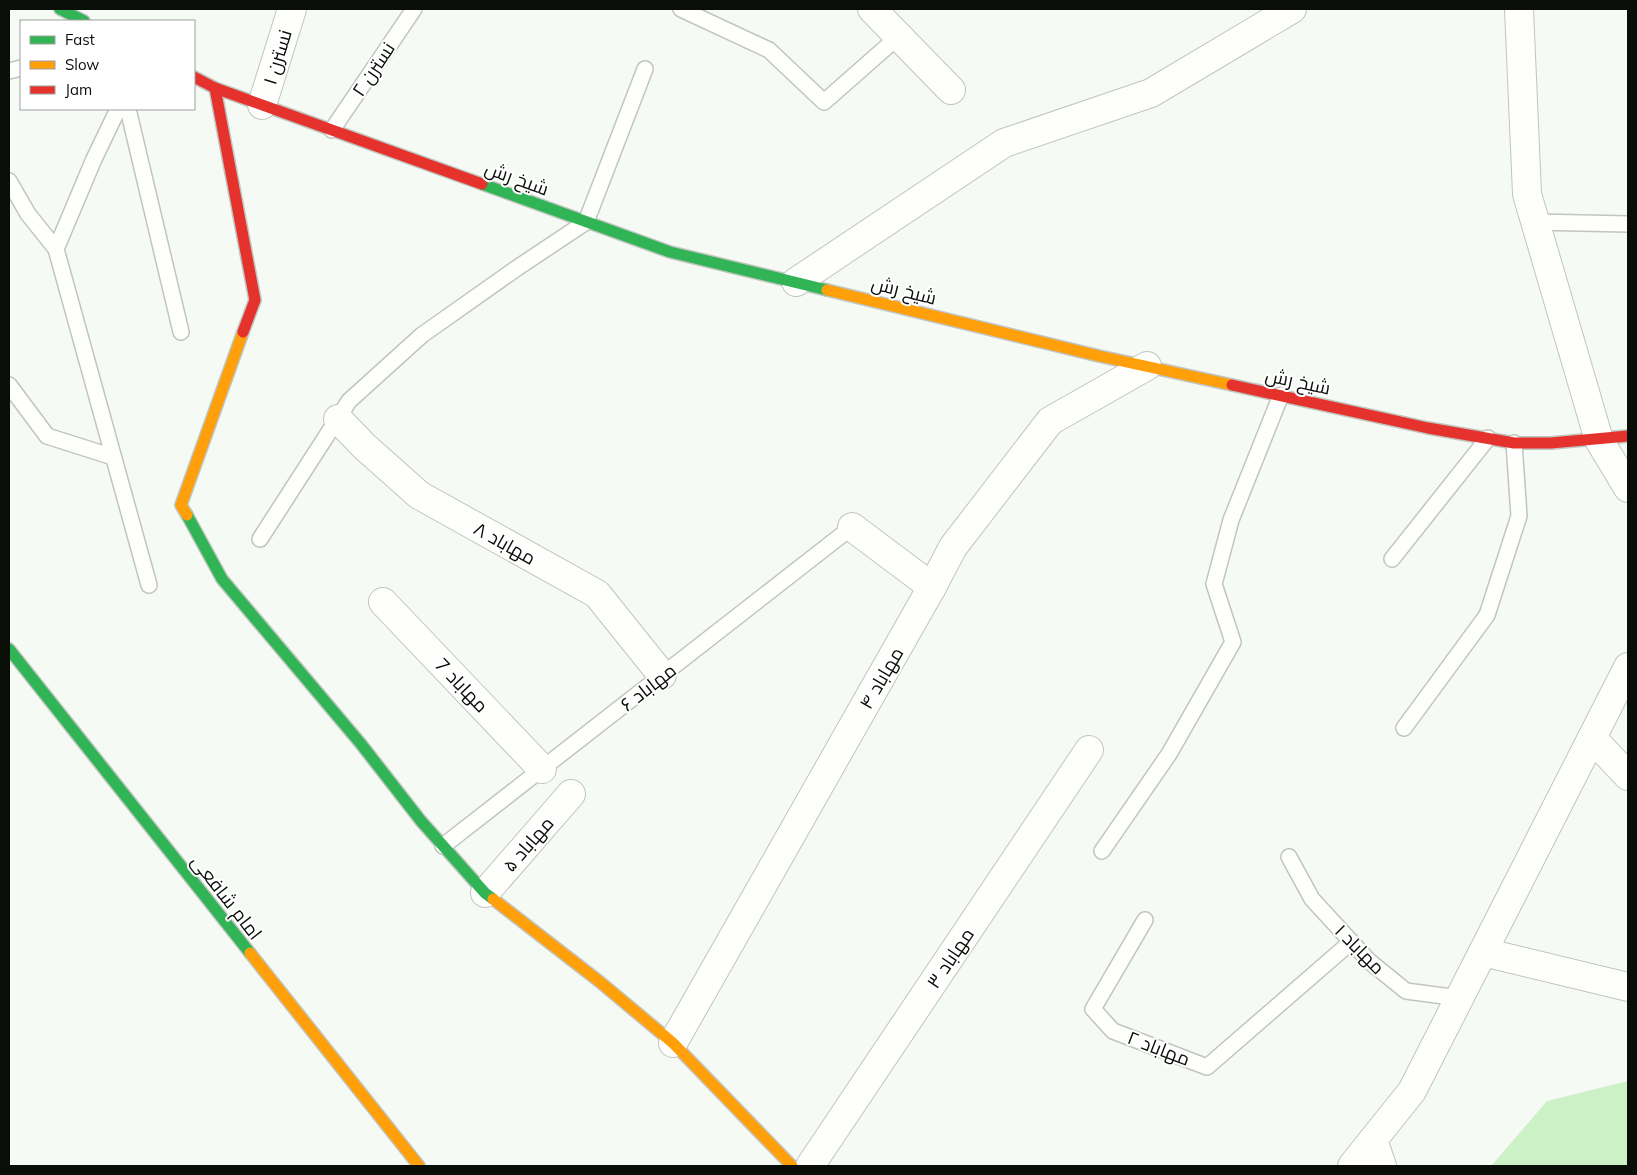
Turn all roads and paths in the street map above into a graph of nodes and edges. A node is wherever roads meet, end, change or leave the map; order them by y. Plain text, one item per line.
1 (60, 9) edge
2 (292, 9) edge
3 (414, 9) edge
4 (681, 9) edge
5 (872, 9) edge
6 (1292, 9) edge
7 (1519, 9) edge
8 (82, 20) edge
9 (899, 36) junction
10 (645, 69) dead end
11 (195, 78) edge
12 (215, 88) junction
13 (951, 90) dead end
14 (262, 105) junction
15 (118, 110) edge
16 (128, 110) edge
17 (332, 130) junction
18 (9, 181) edge
19 (586, 222) junction
20 (1536, 222) junction
21 (1628, 224) edge
22 (56, 249) junction
23 (796, 282) junction
24 (181, 332) dead end
25 (1147, 366) junction
26 (9, 385) edge
27 (1280, 395) junction
28 (338, 419) junction
29 (1628, 436) edge
30 (1488, 438) junction
31 (1599, 440) junction
32 (1514, 443) junction
33 (113, 457) junction
34 (1628, 488) edge
35 (852, 527) joint
36 (260, 539) dead end
37 (1392, 559) dead end
38 (149, 585) dead end
39 (932, 587) junction
40 (383, 602) dead end
41 (9, 649) edge
42 (1628, 667) edge
43 (662, 675) junction
44 (1404, 728) dead end
45 (1592, 738) junction
46 (1089, 750) dead end
47 (542, 769) junction
48 (1628, 776) edge
49 (571, 794) dead end
50 (443, 846) junction
51 (1102, 850) dead end
52 (1289, 858) dead end
53 (485, 893) junction
54 (1145, 920) dead end
55 (1351, 942) junction
56 (1483, 952) junction
57 (1628, 987) edge
58 (1459, 998) junction
59 (673, 1043) junction
60 (1373, 1140) junction
61 (419, 1166) edge
62 (792, 1166) edge
63 (810, 1166) edge
64 (1352, 1166) edge
65 (1382, 1166) edge

1 - 8 street
2 - 14 street, نسترن ۱
3 - 17 lane, نسترن ۲
4 - 9 lane
5 - 9 street
6 - 23 street
7 - 20 street
9 - 13 street
10 - 19 lane
11 - 12 street, شیخ رش
12 - 14 street, شیخ رش
12 - 50 street
14 - 17 street, شیخ رش
15 - 22 lane
16 - 24 lane
17 - 19 street, شیخ رش
18 - 22 lane
19 - 23 street, شیخ رش
19 - 28 lane
20 - 21 lane
20 - 31 street
22 - 33 lane
23 - 25 street, شیخ رش
25 - 27 street, شیخ رش
25 - 39 street, مهاباد ۴
26 - 33 lane
27 - 30 street, شیخ رش
27 - 51 lane
28 - 36 lane
28 - 43 street, مهاباد ۸
29 - 31 street, شیخ رش
30 - 32 street, شیخ رش
30 - 37 lane
31 - 32 street, شیخ رش
31 - 34 street
32 - 44 lane
33 - 38 lane
35 - 39 street
35 - 43 lane, مهاباد ۶
39 - 59 street, مهاباد ۴
40 - 47 street, مهاباد 7
41 - 61 street, امام شافعی
42 - 45 street
43 - 47 lane, مهاباد ۶
45 - 48 street
45 - 56 street
46 - 63 street, مهاباد ۳
47 - 50 lane, مهاباد ۶
49 - 53 street, مهاباد ۵
50 - 53 street
52 - 55 lane, مهاباد ۱
53 - 59 street
54 - 55 lane, مهاباد ۲
55 - 58 lane, مهاباد ۱
56 - 57 street
56 - 58 street
58 - 60 street
59 - 62 street
60 - 64 street
60 - 65 street

